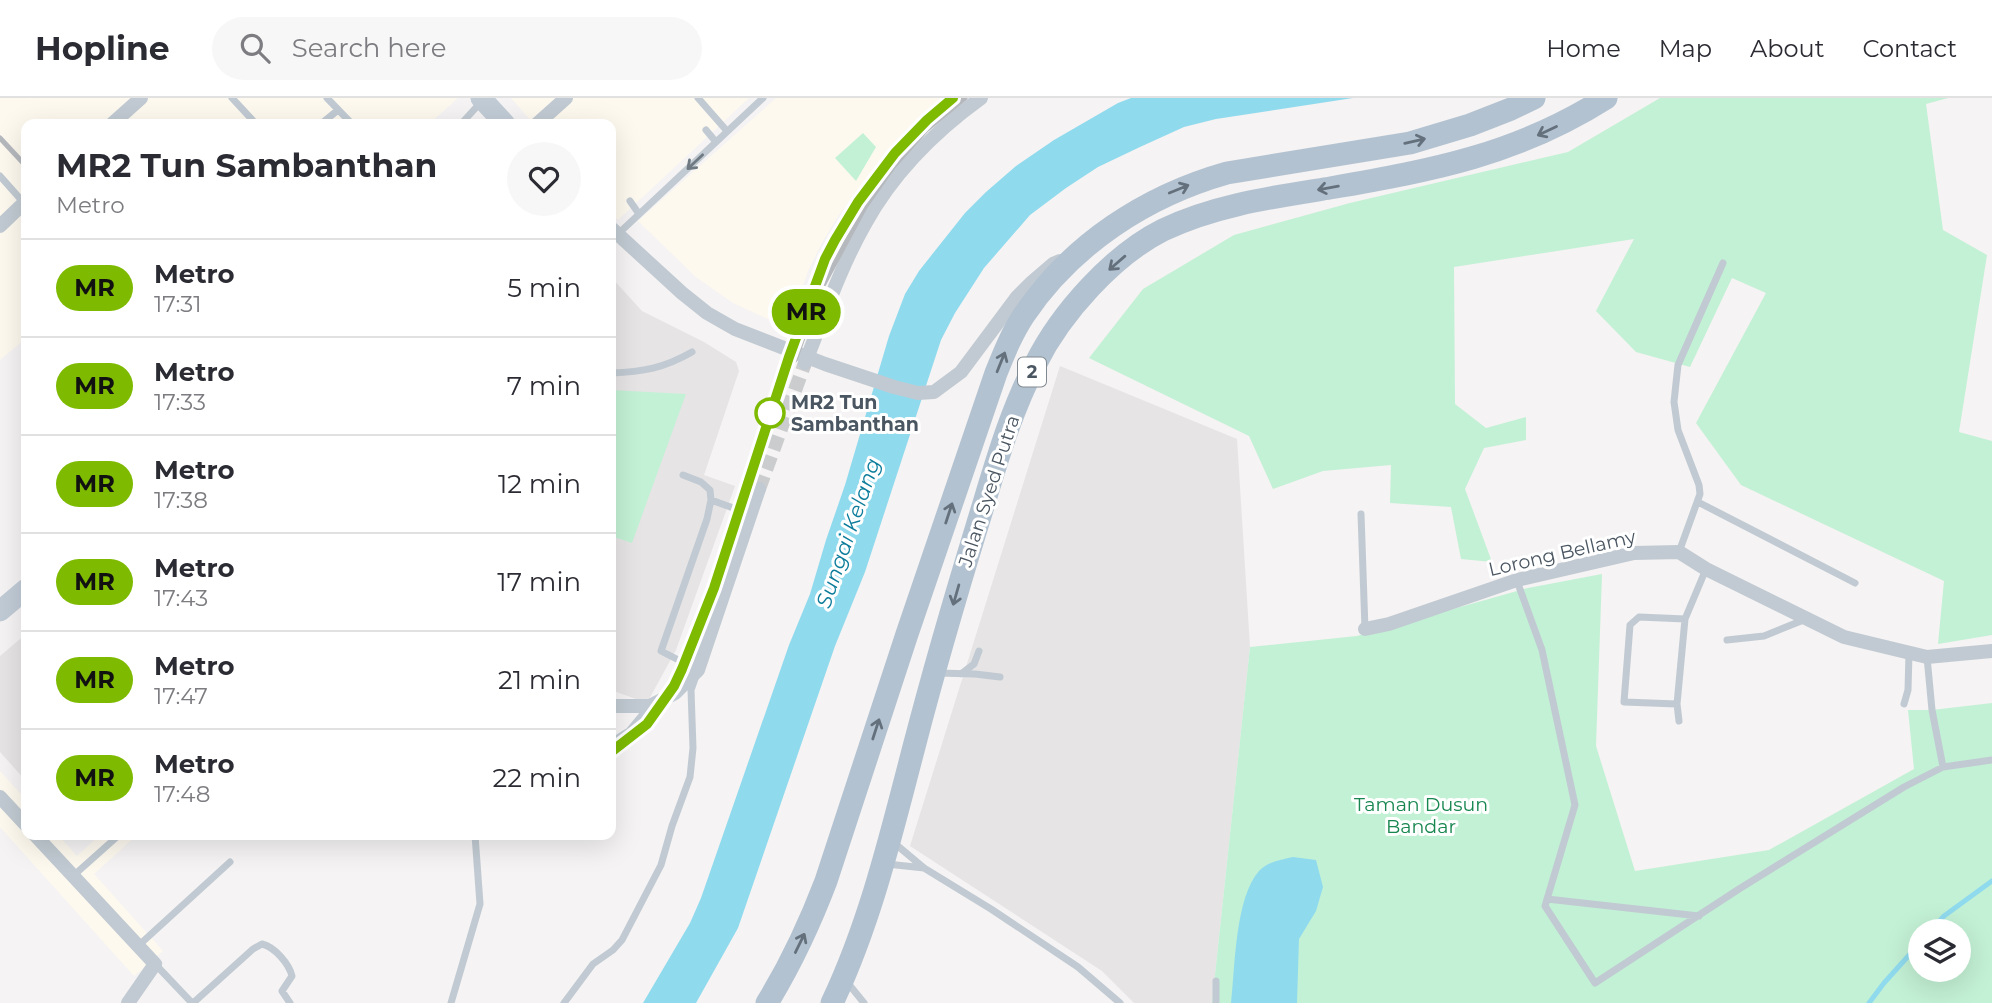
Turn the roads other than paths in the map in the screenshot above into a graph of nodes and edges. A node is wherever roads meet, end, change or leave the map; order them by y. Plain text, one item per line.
1 (141, 98) edge
2 (232, 98) edge
3 (327, 98) edge
4 (566, 98) edge
5 (698, 98) edge
6 (763, 98) edge
7 (981, 98) edge
8 (1534, 98) edge
9 (1606, 98) edge
10 (482, 99) edge
11 (338, 110) junction
12 (118, 119) edge
13 (251, 119) edge
14 (327, 119) edge
15 (347, 119) edge
16 (465, 119) edge
17 (500, 119) edge
18 (543, 119) edge
19 (706, 130) dead end
20 (727, 131) junction
21 (716, 142) junction
22 (0, 176) edge
23 (21, 198) edge
24 (632, 199) dead end
25 (21, 206) edge
26 (641, 213) junction
27 (0, 226) edge
28 (616, 230) edge
29 (616, 233) edge
30 (1081, 252) junction
31 (1723, 263) dead end
32 (692, 352) dead end
33 (806, 360) junction
34 (616, 373) edge
35 (683, 475) dead end
36 (759, 489) tunnel mouth
37 (711, 500) junction
38 (1698, 502) junction
39 (751, 514) junction
40 (1361, 514) dead end
41 (1679, 552) junction
42 (1706, 569) junction
43 (1517, 580) junction
44 (1854, 583) dead end
45 (21, 593) edge
46 (0, 611) edge
47 (1685, 619) junction
48 (1806, 619) junction
49 (1365, 629) joint
50 (1727, 640) dead end
51 (979, 651) dead end
52 (1992, 651) edge
53 (1909, 653) junction
54 (1927, 657) junction
55 (698, 670) junction
56 (933, 673) junction
57 (961, 674) junction
58 (1000, 677) dead end
59 (1677, 704) junction
60 (1904, 704) dead end
61 (616, 706) edge
62 (650, 706) junction
63 (1679, 721) dead end
64 (616, 739) edge
65 (1992, 760) edge
66 (1943, 767) junction
67 (0, 797) edge
68 (21, 820) edge
69 (890, 839) junction
70 (40, 840) edge
71 (113, 840) edge
72 (475, 840) edge
73 (230, 862) dead end
74 (883, 863) junction
75 (924, 868) junction
76 (73, 876) junction
77 (490, 882) dead end
78 (478, 884) junction
79 (1547, 899) junction
80 (1699, 916) junction
81 (138, 946) junction
82 (155, 964) junction
83 (844, 979) junction
84 (1216, 981) dead end
85 (128, 1003) edge
86 (192, 1003) edge
87 (290, 1003) edge
88 (452, 1003) edge
89 (564, 1003) edge
90 (767, 1003) edge
91 (832, 1003) edge
92 (864, 1003) edge
93 (1120, 1003) edge
94 (1216, 1003) edge

1 - 12 street
2 - 13 lane
3 - 11 lane
4 - 18 street
5 - 20 lane
6 - 20 lane
7 - 33 street
30 -> 8 main road, Jalan Syed Putra / 2
9 -> 56 main road, Jalan Syed Putra / 2
10 - 16 lane
10 - 17 main road
11 - 14 lane
11 - 15 lane
19 - 21 lane
20 - 21 lane
21 -> 26 lane
22 - 23 lane
24 - 26 lane
25 - 27 street
26 - 28 lane
29 - 33 street
30 - 33 street
90 -> 30 main road, Jalan Syed Putra / 2
31 - 38 lane
32 - 34 lane
35 - 37 lane
36 - 39 street
37 - 39 lane
37 - 55 lane
38 - 41 lane
38 - 44 lane
39 - 55 street
40 - 49 lane, Lorong Bellamy
41 - 42 street
41 - 43 street, Lorong Bellamy
42 - 47 lane
42 - 48 street
43 - 49 street, Lorong Bellamy
43 - 79 lane
45 - 46 main road
47 - 59 lane
47 - 59 lane
48 - 50 lane
48 - 53 street
51 - 57 lane
52 - 54 street
53 - 54 street
53 - 60 lane
54 - 66 lane
55 - 62 street
55 - 89 lane
56 - 57 lane
56 - 69 main road, Jalan Syed Putra / 2
57 - 58 lane
59 - 63 lane
61 - 62 street
62 - 64 lane
65 - 66 lane
66 - 80 lane
67 - 68 street
69 - 74 main road, Jalan Syed Putra / 2
69 - 75 lane
70 - 76 street
71 - 76 lane
72 - 78 lane
73 - 81 lane
74 - 75 lane
74 - 83 main road, Jalan Syed Putra / 2
75 - 93 lane
76 - 81 street
77 - 78 lane
78 - 88 lane
79 - 80 lane
79 - 80 lane
81 - 82 street
82 - 85 street
82 - 86 lane
83 - 91 main road, Jalan Syed Putra / 2
83 - 92 lane
84 - 94 lane
86 - 87 lane

